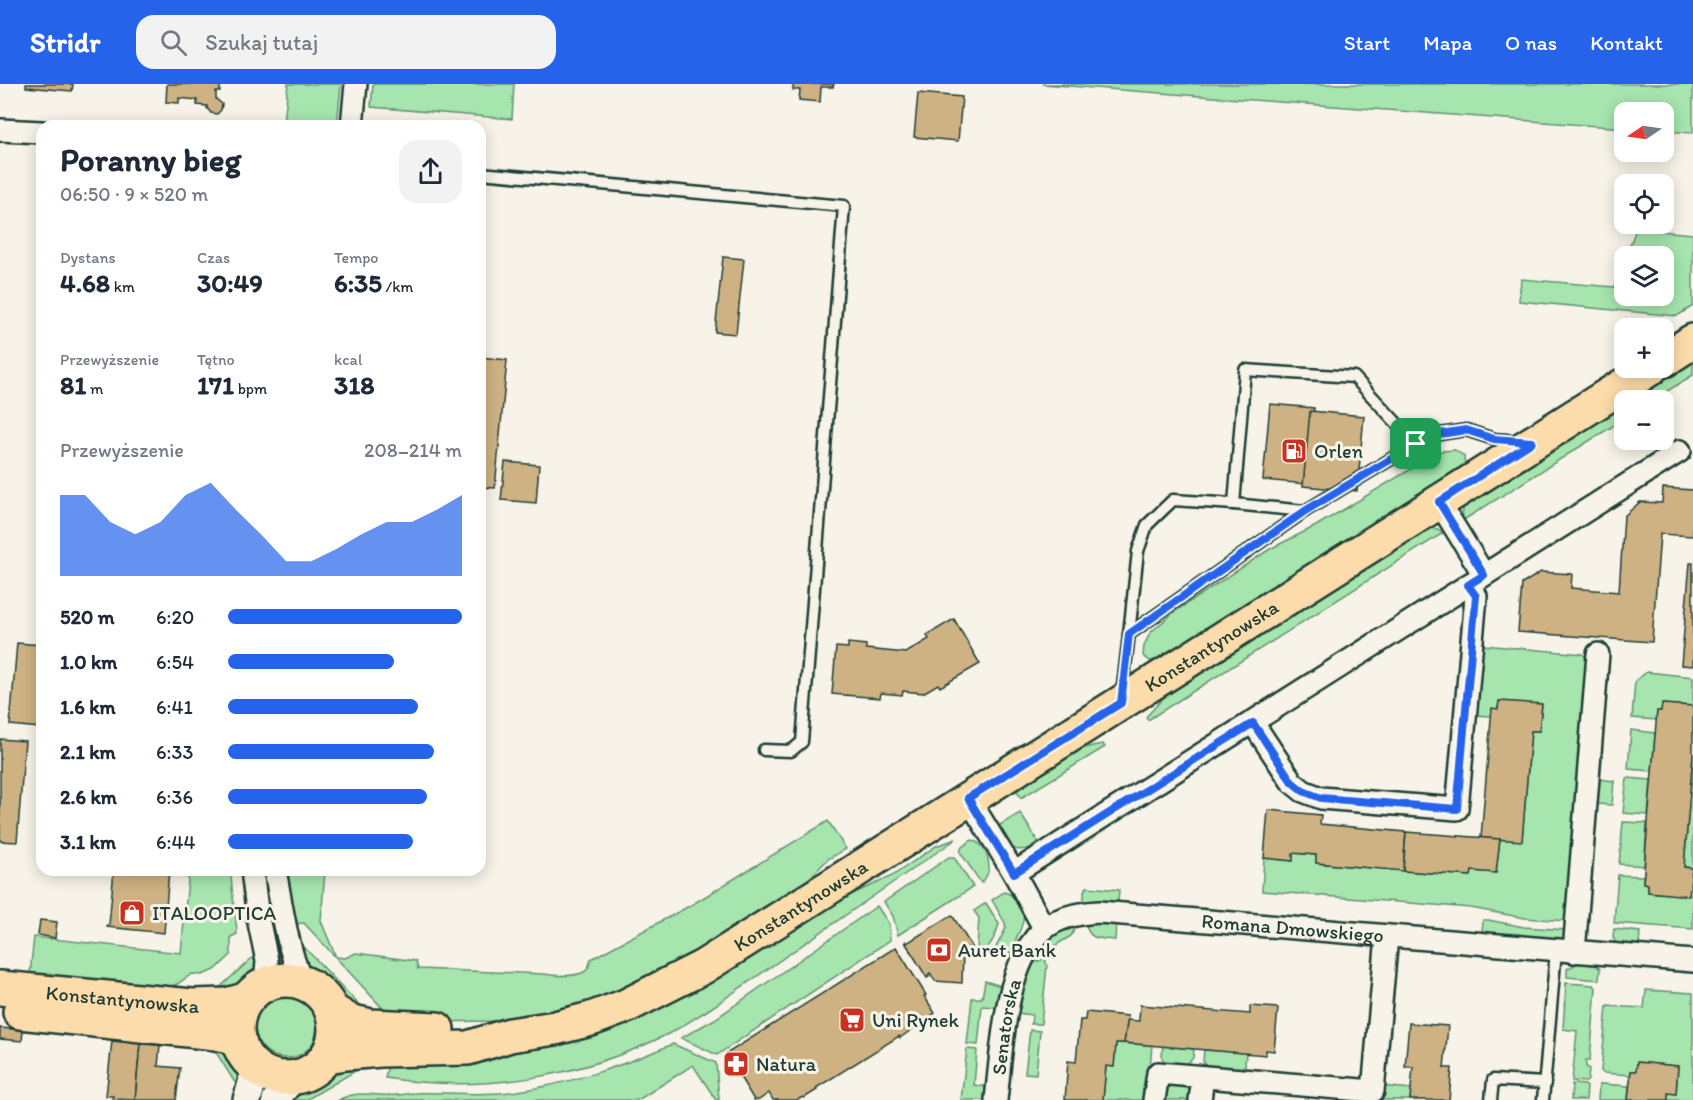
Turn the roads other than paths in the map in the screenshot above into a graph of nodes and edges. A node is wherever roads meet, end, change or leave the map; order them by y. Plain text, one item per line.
1 (356, 84) edge
2 (353, 120) edge
3 (0, 130) edge
4 (36, 132) edge
5 (486, 174) edge
6 (1693, 341) edge
7 (1674, 353) edge
8 (1635, 378) edge
9 (1532, 442) junction
10 (1416, 444) junction
11 (1680, 451) dead end
12 (1439, 502) junction
13 (1234, 504) junction
14 (1305, 511) junction
15 (1476, 580) junction
16 (1129, 634) junction
17 (1598, 654) dead end
18 (1121, 703) junction
19 (1253, 723) junction
20 (764, 750) dead end
21 (968, 798) junction
22 (1014, 873) junction
23 (253, 876) edge
24 (276, 876) edge
25 (1044, 928) junction
26 (1387, 936) junction
27 (1565, 951) junction
28 (1693, 961) edge
29 (302, 982) junction
30 (0, 988) edge
31 (255, 993) junction
32 (0, 1010) edge
33 (333, 1011) junction
34 (510, 1035) junction
35 (247, 1055) junction
36 (327, 1056) junction
37 (297, 1076) junction
38 (1203, 1077) junction
39 (1545, 1083) junction
40 (1312, 1086) junction
41 (1373, 1096) edge
42 (247, 1100) edge
43 (276, 1100) edge
44 (996, 1100) edge
45 (1154, 1100) edge
46 (1200, 1100) edge
47 (1295, 1100) edge
48 (1491, 1100) edge
49 (1543, 1100) edge

1 - 2 street
3 - 4 street
5 - 20 lane
6 - 7 main road
8 - 9 main road, Konstantynowska
9 - 10 lane
9 - 12 main road, Konstantynowska
10 - 13 lane
10 - 14 lane
11 - 15 street
12 - 15 street
12 - 18 main road, Konstantynowska
13 - 14 lane
13 - 16 lane
14 - 16 lane
15 - 19 street
15 - 19 street
16 - 18 lane
17 - 27 street
18 - 21 main road, Konstantynowska
19 - 22 street
21 - 22 street
21 - 34 main road, Konstantynowska
22 - 25 street
23 - 31 street
24 - 29 street
25 - 26 street, Romana Dmowskiego
25 - 44 street, Senatorska
26 - 27 street, Romana Dmowskiego
26 - 41 street
27 - 28 street, Romana Dmowskiego
27 - 39 lane
29 - 31 main road
29 - 33 main road
30 - 31 main road, Konstantynowska
31 - 35 main road
32 - 35 main road, Konstantynowska
33 - 34 main road, Konstantynowska
33 - 36 main road
34 - 36 main road, Konstantynowska
35 - 37 main road
35 - 42 street
36 - 37 main road
37 - 43 street
38 - 40 street
38 - 45 street
38 - 46 street
39 - 48 lane
39 - 49 lane
40 - 41 street
40 - 47 street

